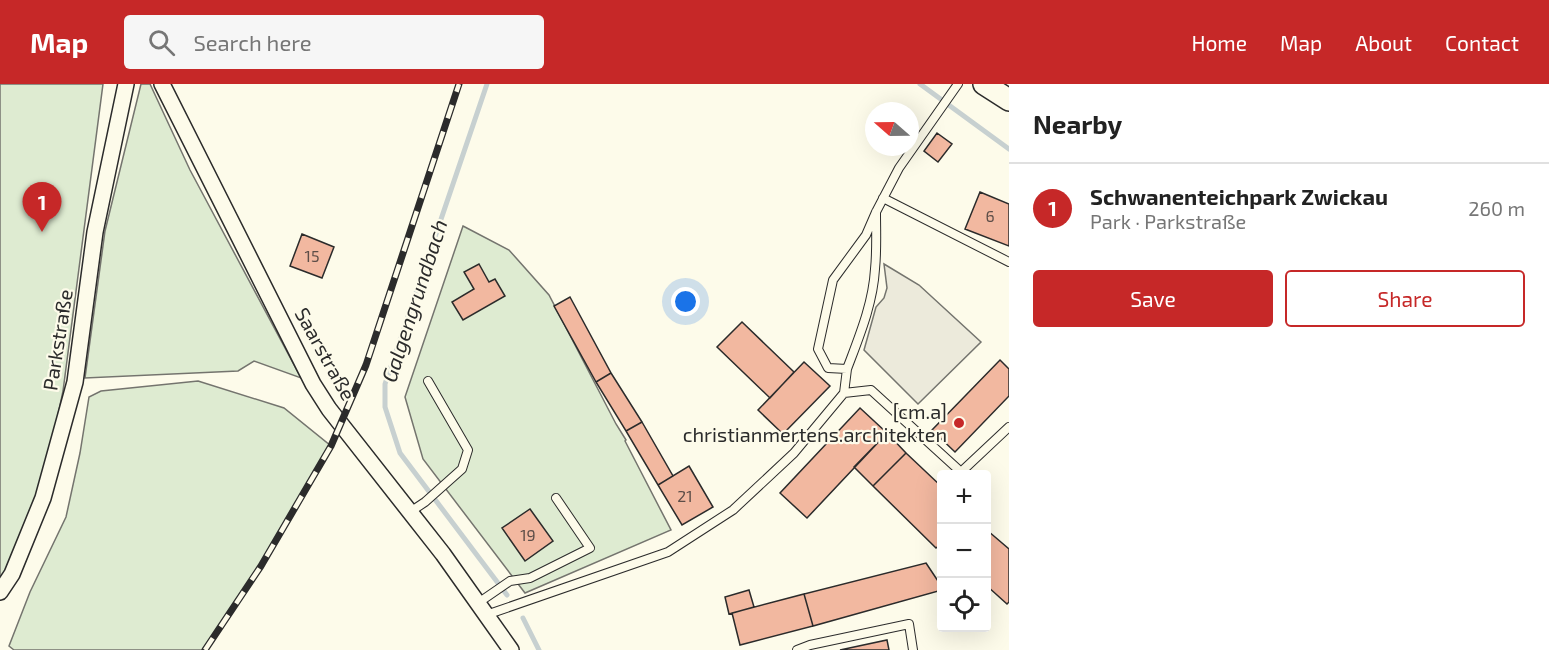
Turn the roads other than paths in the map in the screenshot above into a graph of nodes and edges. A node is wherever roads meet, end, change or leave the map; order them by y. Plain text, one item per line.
1 (126, 84) edge
2 (162, 84) edge
3 (958, 84) edge
4 (986, 84) edge
5 (1009, 100) edge
6 (883, 198) junction
7 (876, 212) junction
8 (1009, 262) edge
9 (847, 369) junction
10 (428, 381) dead end
11 (844, 393) junction
12 (1009, 427) edge
13 (556, 498) dead end
14 (410, 512) junction
15 (0, 592) edge
16 (482, 609) junction
17 (511, 650) edge
18 (797, 650) edge
19 (913, 650) edge

1 - 15 street, Parkstraße
2 - 14 street, Saarstraße
3 - 6 lane
4 - 5 main road
6 - 7 lane
6 - 8 lane
7 - 9 lane
7 - 9 lane
9 - 11 lane
10 - 14 lane
11 - 12 lane
11 - 16 lane
13 - 16 lane
14 - 16 street, Saarstraße
16 - 17 street, Saarstraße
18 - 19 lane

